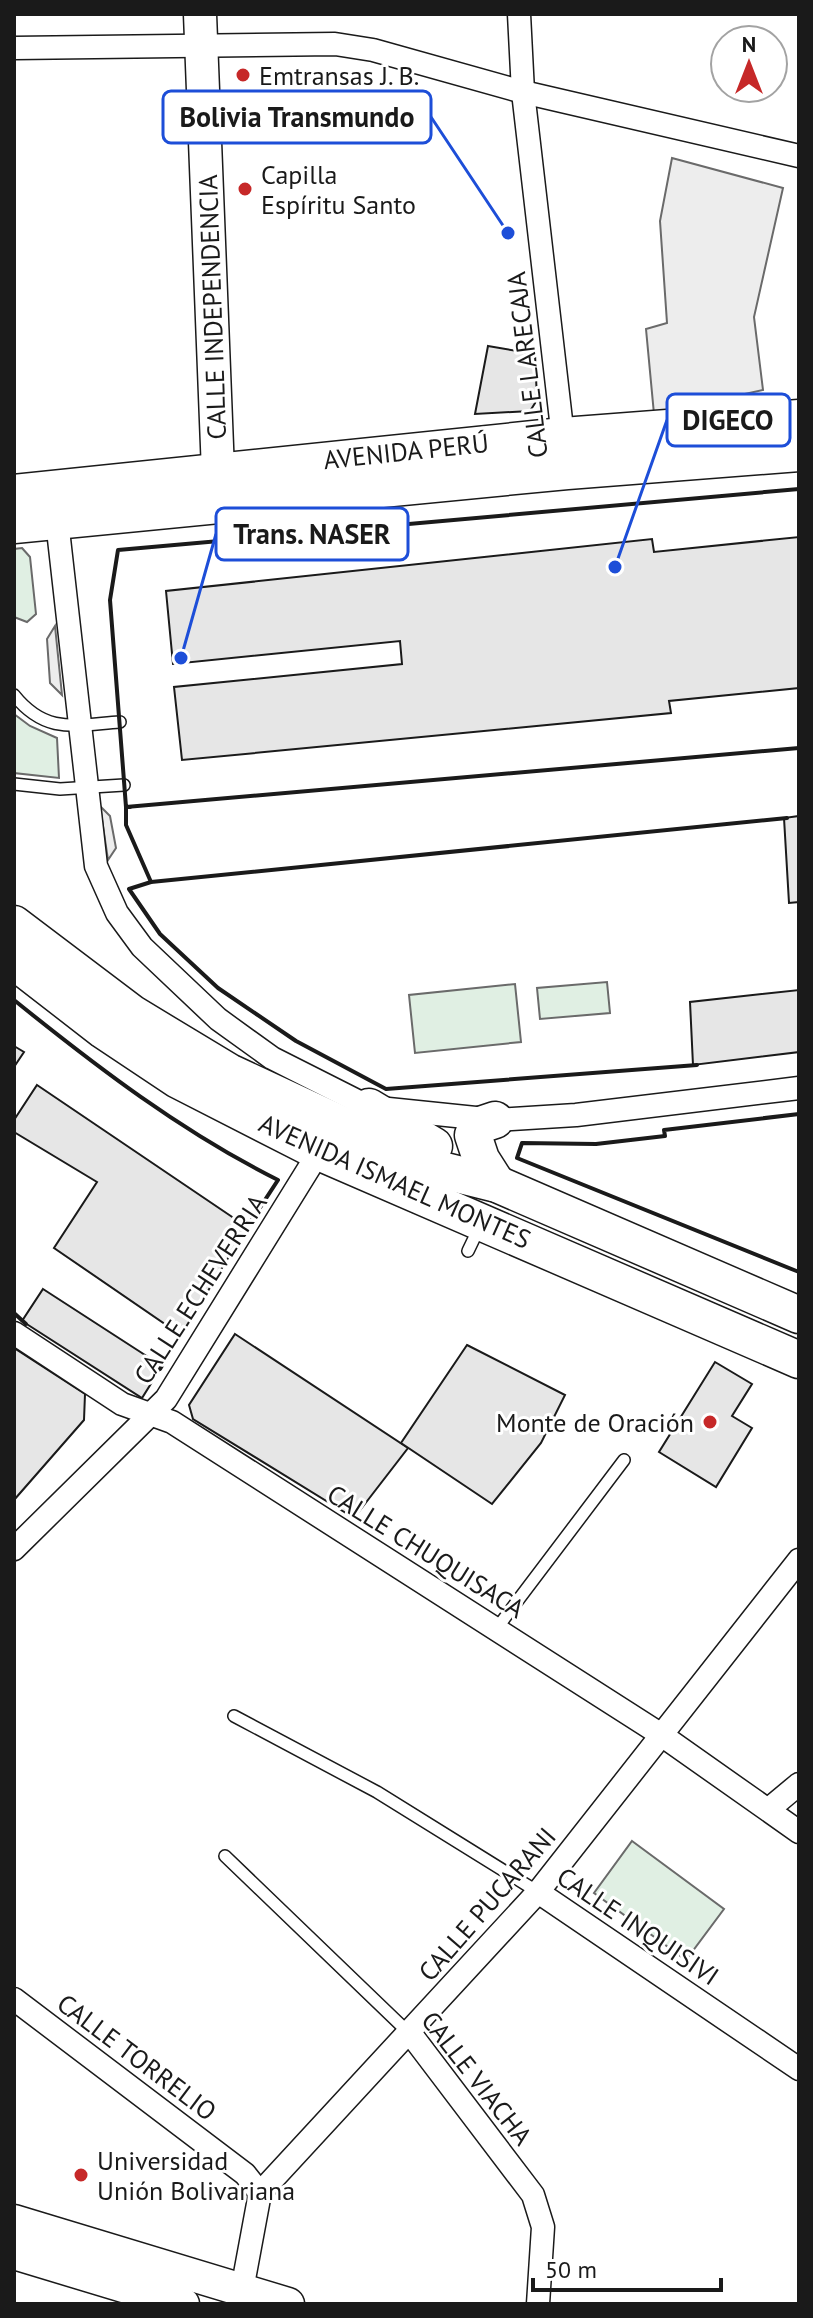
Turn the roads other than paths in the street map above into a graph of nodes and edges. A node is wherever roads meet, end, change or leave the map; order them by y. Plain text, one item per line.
1 (200, 14) edge
2 (519, 14) edge
3 (201, 46) junction
4 (14, 48) edge
5 (523, 92) junction
6 (799, 156) edge
7 (799, 418) edge
8 (563, 436) junction
9 (799, 453) edge
10 (567, 471) junction
11 (219, 487) junction
12 (14, 493) edge
13 (55, 505) junction
14 (14, 525) edge
15 (14, 695) edge
16 (120, 722) dead end
17 (80, 726) junction
18 (14, 784) edge
19 (124, 785) dead end
20 (85, 787) junction
21 (14, 924) edge
22 (14, 961) edge
23 (799, 1088) edge
24 (369, 1107) junction
25 (495, 1120) junction
26 (319, 1152) junction
27 (497, 1184) junction
28 (475, 1236) junction
29 (799, 1315) edge
30 (14, 1333) edge
31 (799, 1360) edge
32 (149, 1414) junction
33 (624, 1460) dead end
34 (14, 1549) edge
35 (799, 1560) edge
36 (497, 1628) junction
37 (234, 1716) dead end
38 (660, 1734) junction
39 (799, 1784) edge
40 (769, 1809) junction
41 (799, 1832) edge
42 (225, 1856) dead end
43 (538, 1892) junction
44 (14, 1999) edge
45 (410, 2033) junction
46 (799, 2069) edge
47 (260, 2193) junction
48 (14, 2221) edge
49 (14, 2253) edge
50 (241, 2297) edge
51 (183, 2304) edge
52 (288, 2304) edge
53 (538, 2304) edge

1 - 3 street, CALLE INDEPENDENCIA
2 - 5 street, CALLE LARECAJA
3 - 4 street
3 - 5 street
3 - 11 street, CALLE INDEPENDENCIA
5 - 6 street
5 - 8 street, CALLE LARECAJA
7 - 8 main road, AVENIDA PERÚ
8 - 10 street, CALLE LARECAJA
8 - 11 main road, AVENIDA PERÚ
9 - 10 main road, AVENIDA PERÚ
10 - 11 main road, AVENIDA PERÚ
11 - 13 main road, AVENIDA PERÚ
12 - 13 main road, AVENIDA PERÚ
13 - 14 main road, AVENIDA PERÚ
13 - 17 street
15 - 17 lane
16 - 17 lane
17 - 20 street
18 - 20 lane
19 - 20 lane
20 - 24 street
21 - 27 main road, AVENIDA ISMAEL MONTES
22 - 26 main road, AVENIDA ISMAEL MONTES
23 - 25 street
24 - 25 street
24 - 27 main road
25 - 27 main road
26 - 28 main road, AVENIDA ISMAEL MONTES
26 - 32 street, CALLE ECHEVERRIA
27 - 28 main road
27 - 29 main road, AVENIDA ISMAEL MONTES
28 - 31 main road, AVENIDA ISMAEL MONTES
30 - 32 street, CALLE CHUQUISACA
32 - 34 street, CALLE ECHEVERRIA
32 - 36 street, CALLE CHUQUISACA
33 - 36 lane
35 - 38 street, CALLE PUCARANI
36 - 38 street, CALLE CHUQUISACA
37 - 43 lane, CALLE INQUISIVI
38 - 40 street, CALLE CHUQUISACA
38 - 43 street, CALLE PUCARANI
39 - 40 street
40 - 41 street, CALLE CHUQUISACA
42 - 45 lane, CALLE VIACHA
43 - 45 street, CALLE PUCARANI
43 - 46 street, CALLE INQUISIVI
44 - 47 street, CALLE TORRELIO
45 - 47 street, CALLE PUCARANI
45 - 53 street, CALLE VIACHA
47 - 50 street
48 - 50 street
49 - 51 street
50 - 52 street

